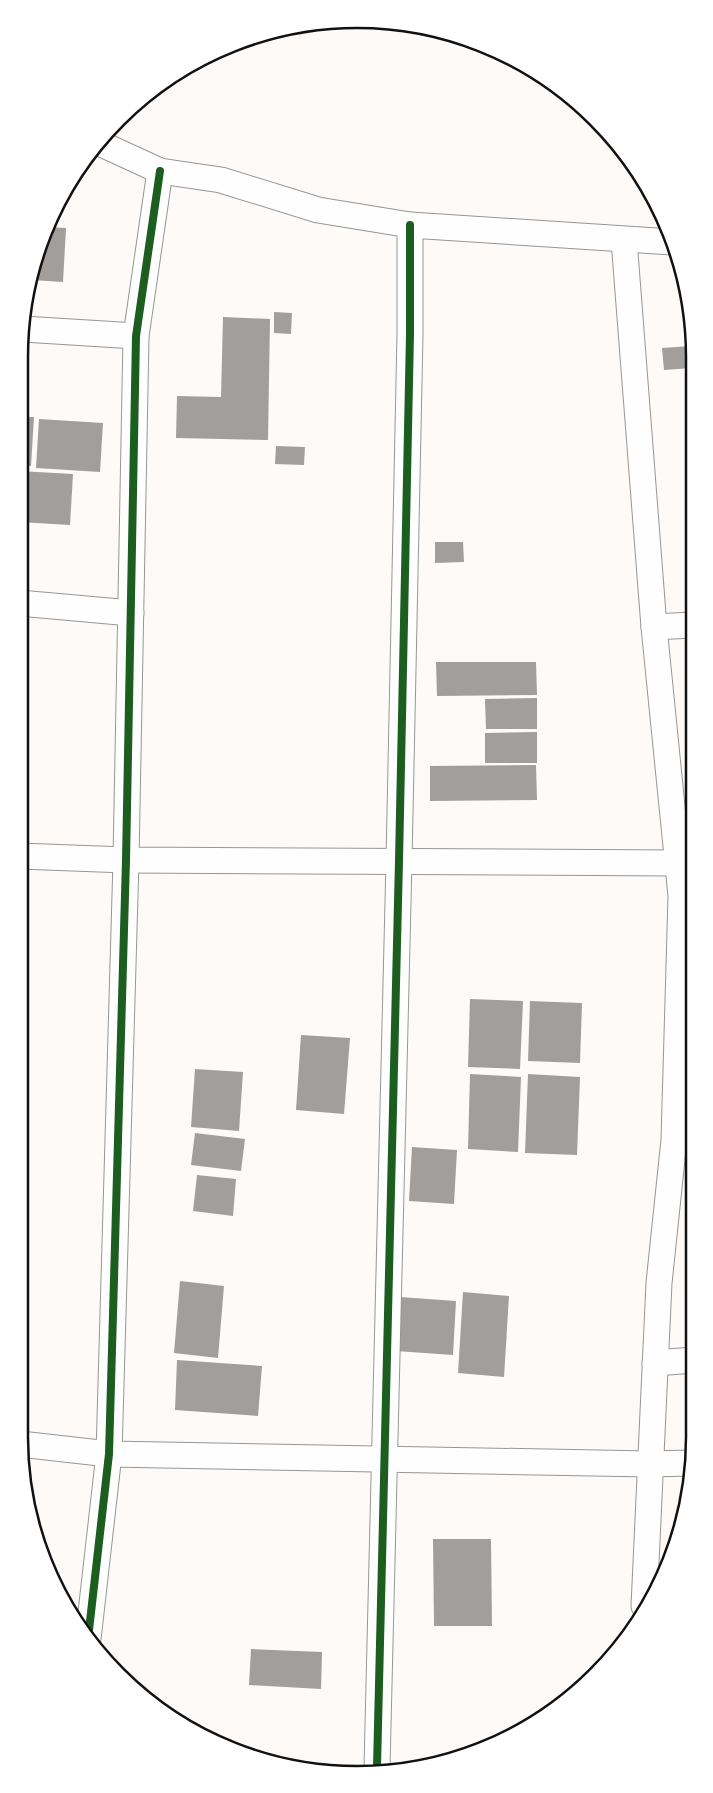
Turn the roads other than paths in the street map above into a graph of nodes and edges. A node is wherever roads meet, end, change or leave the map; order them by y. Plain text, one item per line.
1 (104, 145) edge
2 (160, 171) junction
3 (410, 224) junction
4 (624, 240) junction
5 (664, 242) edge
6 (29, 329) edge
7 (136, 336) junction
8 (28, 604) edge
9 (130, 613) junction
10 (686, 625) edge
11 (654, 627) junction
12 (28, 856) edge
13 (126, 860) junction
14 (400, 861) junction
15 (678, 863) junction
16 (686, 892) edge
17 (686, 977) edge
18 (684, 1139) edge
19 (686, 1361) edge
20 (655, 1363) junction
21 (28, 1445) edge
22 (109, 1454) junction
23 (385, 1459) junction
24 (685, 1463) edge
25 (650, 1464) junction
26 (644, 1595) edge
27 (89, 1628) edge
28 (377, 1765) edge

1 - 2 street
2 - 3 street
2 - 7 street
3 - 4 street
3 - 14 street
4 - 5 street
4 - 11 street
6 - 7 street
7 - 9 street
8 - 9 street
9 - 13 street
10 - 11 street
11 - 15 street
12 - 13 street
13 - 14 street
13 - 22 street
14 - 15 street
14 - 23 street
15 - 16 street
17 - 18 street
18 - 20 street
19 - 20 street
20 - 25 street
21 - 22 street
22 - 23 street
22 - 27 street
23 - 25 street
23 - 28 street
24 - 25 street
25 - 26 street

